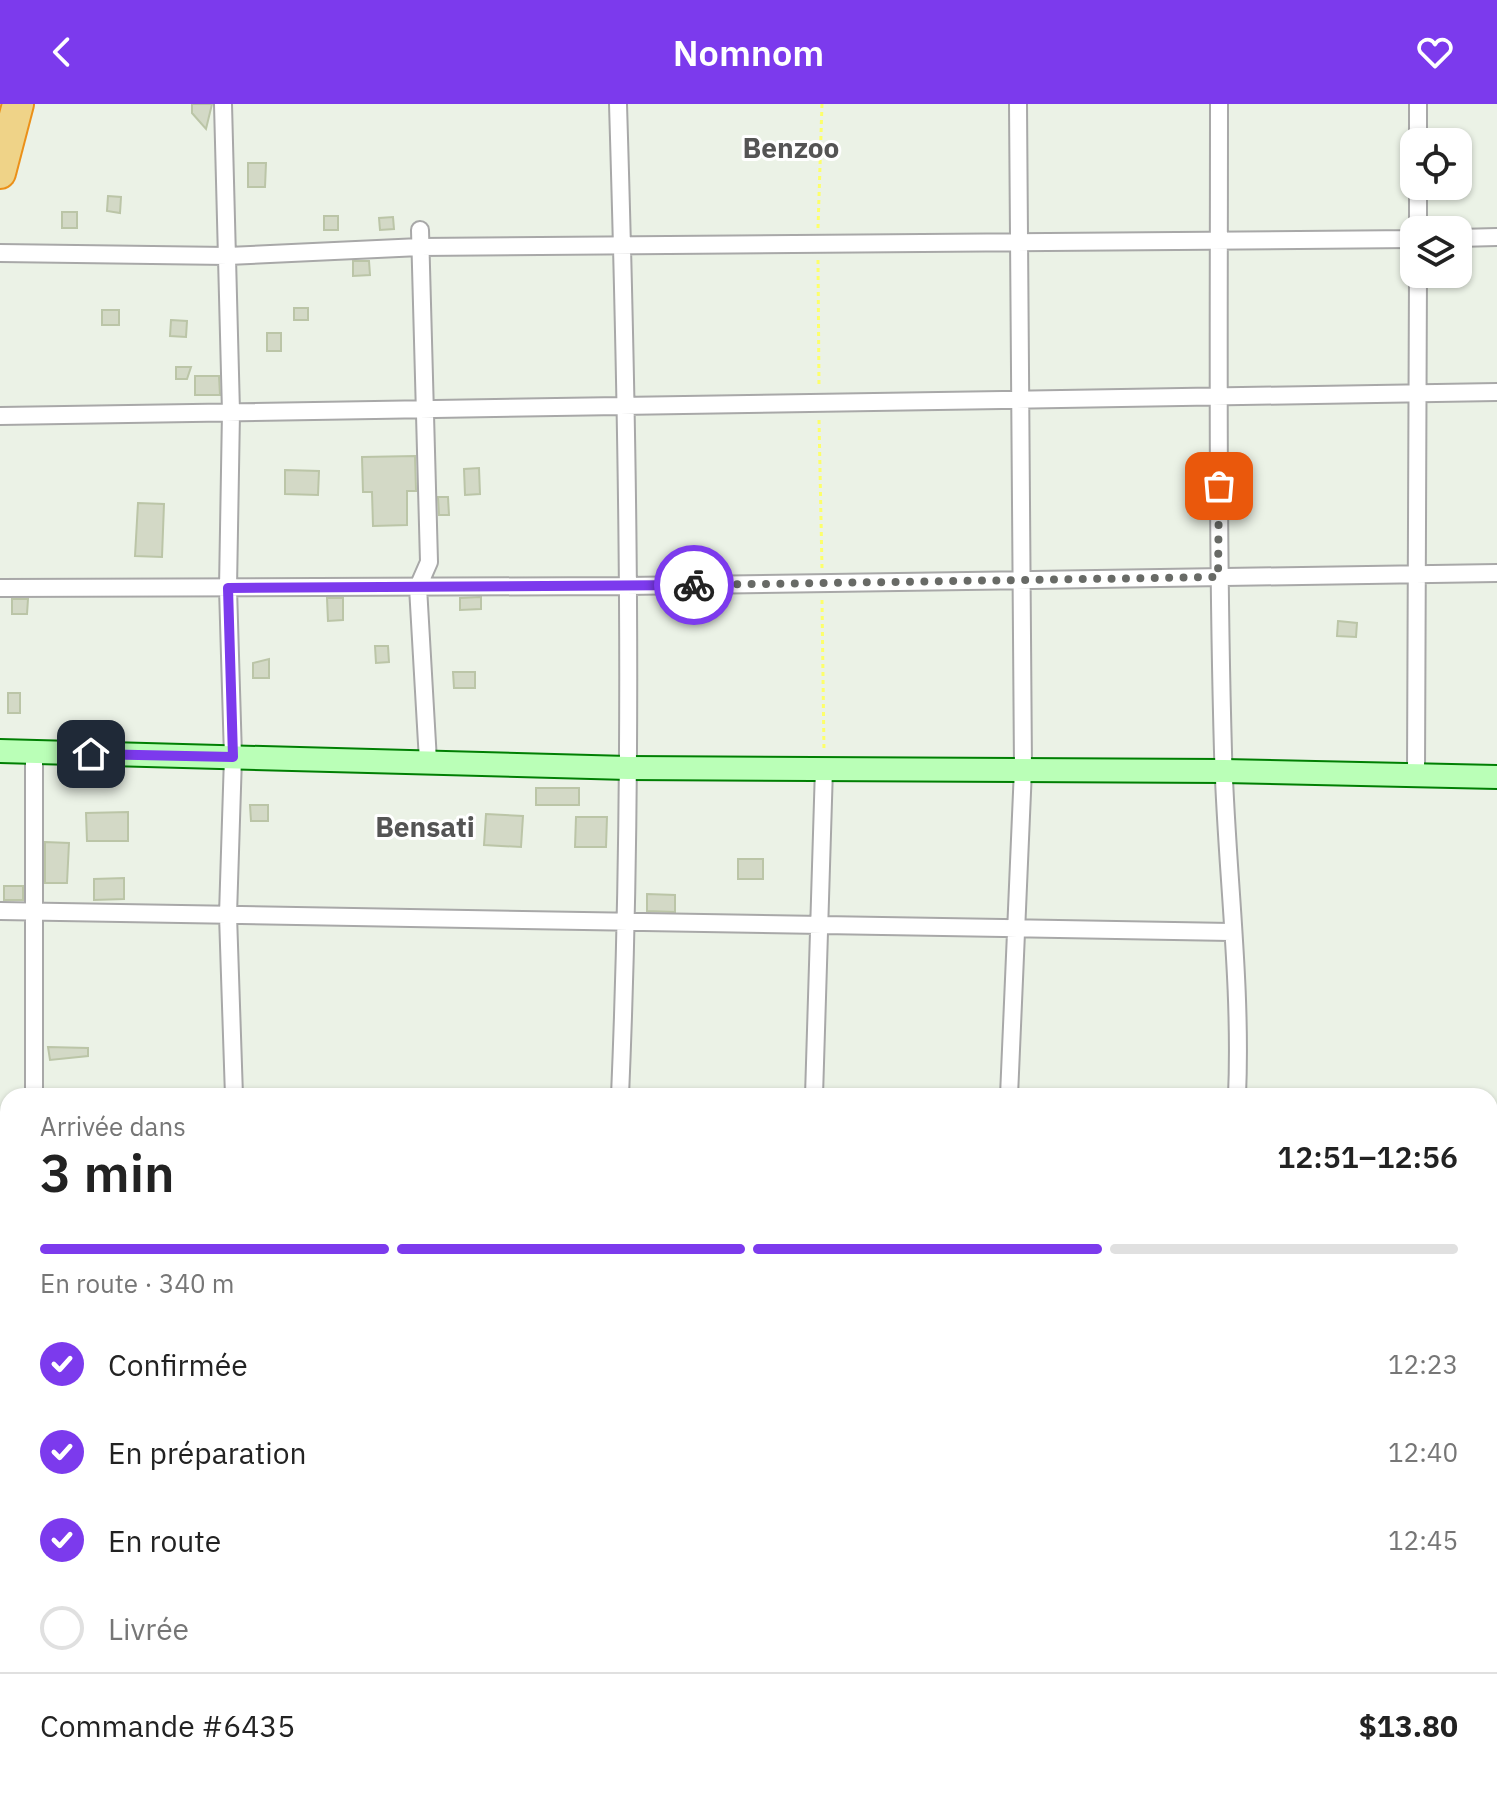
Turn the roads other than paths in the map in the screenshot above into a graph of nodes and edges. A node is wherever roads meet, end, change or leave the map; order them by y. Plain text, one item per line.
1 (18, 104) edge
2 (223, 104) edge
3 (618, 104) edge
4 (1018, 104) edge
5 (1219, 104) edge
6 (1418, 104) edge
7 (1418, 128) edge
8 (0, 173) edge
9 (1497, 237) edge
10 (420, 238) junction
11 (1472, 238) edge
12 (1400, 239) edge
13 (1219, 241) junction
14 (1020, 243) junction
15 (622, 244) junction
16 (0, 253) edge
17 (228, 256) junction
18 (1418, 288) edge
19 (1418, 392) junction
20 (1497, 392) edge
21 (1220, 396) junction
22 (1021, 400) junction
23 (627, 408) junction
24 (231, 412) junction
25 (427, 412) junction
26 (0, 416) edge
27 (1417, 573) junction
28 (1497, 573) edge
29 (1218, 577) junction
30 (1020, 580) junction
31 (627, 586) junction
32 (418, 587) junction
33 (0, 588) edge
34 (228, 588) junction
35 (0, 751) edge
36 (34, 753) junction
37 (233, 757) junction
38 (428, 761) junction
39 (628, 768) junction
40 (824, 768) junction
41 (1023, 769) junction
42 (1224, 771) junction
43 (1416, 774) junction
44 (1497, 777) edge
45 (0, 911) edge
46 (35, 912) junction
47 (228, 915) junction
48 (627, 923) junction
49 (819, 927) junction
50 (1018, 930) junction
51 (1231, 932) junction
52 (34, 1088) edge
53 (234, 1088) edge
54 (620, 1088) edge
55 (814, 1088) edge
56 (1009, 1088) edge
57 (1237, 1088) edge

1 - 8 highway
2 - 17 street
3 - 15 street
4 - 14 street
5 - 13 street
6 - 7 street
9 - 11 street
10 - 15 street
10 - 17 street
10 - 25 street
12 - 13 street
13 - 14 street
13 - 21 street
14 - 15 street
14 - 22 street
15 - 23 street
16 - 17 street
17 - 24 street
18 - 19 street
19 - 20 street
19 - 21 street
19 - 27 street
21 - 22 street
21 - 29 street
22 - 23 street
22 - 30 street
23 - 25 street
23 - 31 street
24 - 25 street
24 - 26 street
24 - 34 street
25 - 32 street
27 - 28 street
27 - 29 street
27 - 43 street
29 - 30 street
29 - 42 street
30 - 31 street
30 - 41 street
31 - 32 street
31 - 39 street
32 - 34 street
32 - 38 street
33 - 34 street
34 - 37 street
35 - 36 street
36 - 37 street
36 - 46 street
37 - 38 street
37 - 47 street
38 - 39 street
39 - 40 street
39 - 48 street
40 - 41 street
40 - 49 street
41 - 42 street
41 - 50 street
42 - 43 street
42 - 51 street
43 - 44 street
45 - 46 street
46 - 47 street
46 - 52 street
47 - 48 street
47 - 53 street
48 - 49 street
48 - 54 street
49 - 50 street
49 - 55 street
50 - 51 street
50 - 56 street
51 - 57 street

